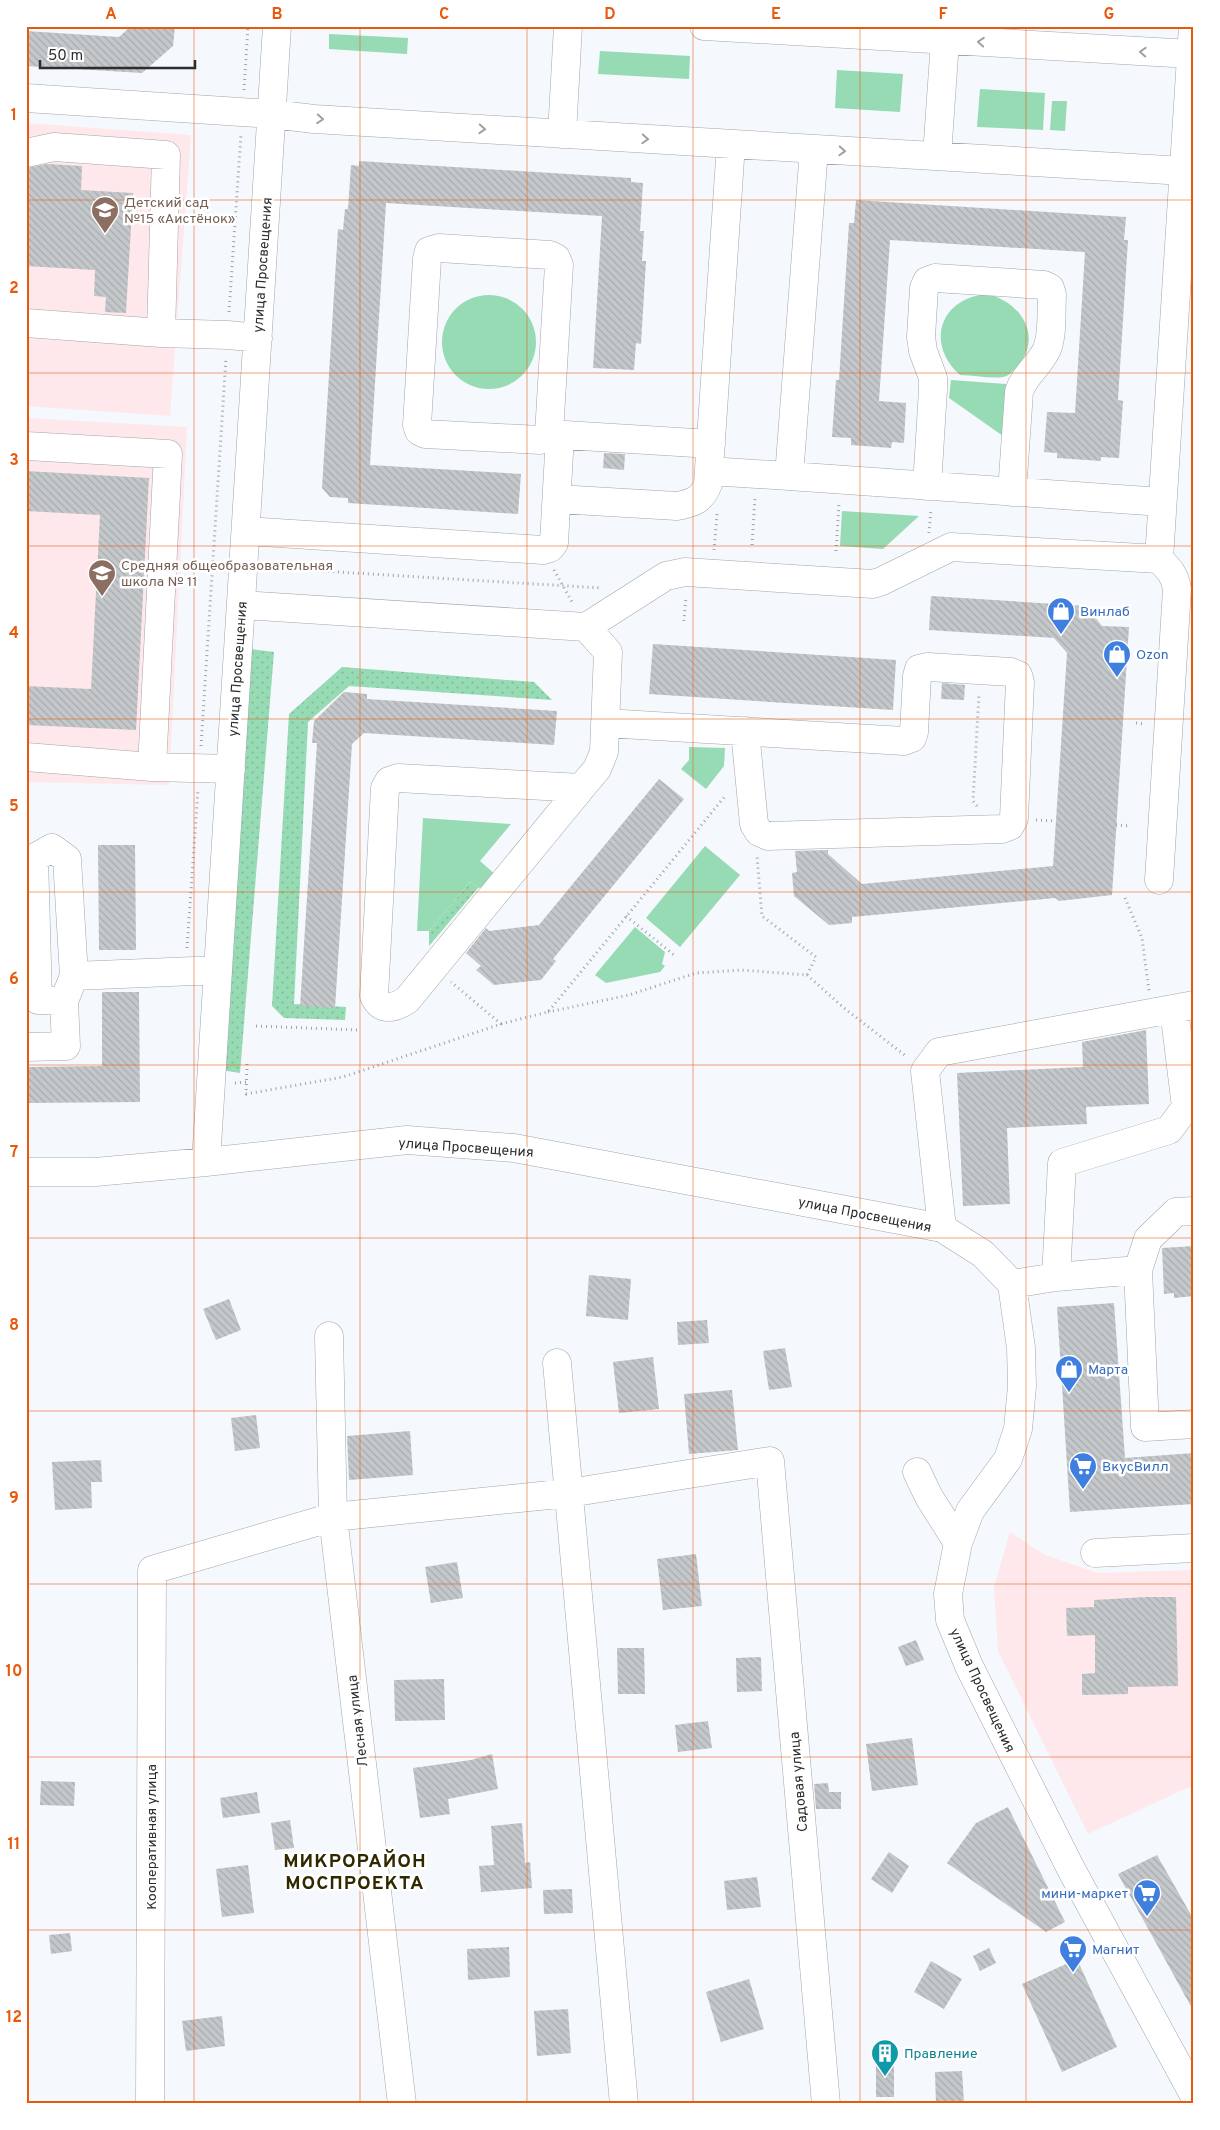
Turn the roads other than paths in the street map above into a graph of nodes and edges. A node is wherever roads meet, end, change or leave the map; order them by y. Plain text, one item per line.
1 (277, 26) edge
2 (568, 26) edge
3 (1193, 26) edge
4 (718, 27) edge
5 (945, 33) edge
6 (1191, 54) junction
7 (26, 98) edge
8 (272, 114) junction
9 (562, 134) junction
10 (731, 144) junction
11 (814, 149) junction
12 (26, 153) edge
13 (937, 156) junction
14 (1184, 171) junction
15 (26, 323) edge
16 (161, 333) junction
17 (258, 338) junction
18 (554, 435) junction
19 (710, 444) junction
20 (26, 446) edge
21 (789, 476) junction
22 (706, 483) junction
23 (930, 486) junction
24 (1012, 492) junction
25 (557, 499) junction
26 (1162, 502) junction
27 (246, 531) junction
28 (1158, 559) junction
29 (241, 605) junction
30 (586, 627) junction
31 (605, 723) junction
32 (745, 731) junction
33 (26, 757) edge
34 (152, 767) junction
35 (231, 769) junction
36 (581, 788) junction
37 (1159, 880) dead end
38 (218, 970) junction
39 (74, 976) junction
40 (64, 1001) junction
41 (1173, 1009) edge
42 (26, 1047) edge
43 (1190, 1107) edge
44 (206, 1162) junction
45 (26, 1172) edge
46 (1194, 1211) edge
47 (942, 1228) junction
48 (1138, 1270) junction
49 (1056, 1277) junction
50 (1012, 1284) junction
51 (328, 1336) dead end
52 (557, 1363) dead end
53 (1194, 1424) edge
54 (917, 1472) dead end
55 (569, 1493) junction
56 (333, 1517) junction
57 (958, 1543) junction
58 (1194, 1548) edge
59 (1096, 1553) dead end
60 (1194, 2095) edge
61 (824, 2103) edge
62 (150, 2104) edge
63 (402, 2104) edge
64 (624, 2104) edge

1 - 8 street, улица Просвещения
2 - 9 street
3 - 6 street
4 - 5 street
6 -> 5 street
5 - 13 street
6 - 14 street
7 - 8 street
8 -> 9 street
8 - 17 street, улица Просвещения
9 -> 10 street
10 - 11 street
10 - 19 street
11 -> 13 street
11 - 21 street
12 - 16 street
13 - 14 street
14 - 26 street
15 - 16 street
16 - 17 street
17 - 27 street, улица Просвещения
18 - 18 street
18 - 19 street
18 - 25 street
19 - 22 street
20 - 34 street
21 - 22 street
21 - 23 street
22 - 25 street
23 - 24 street
23 - 24 street
24 - 26 street
25 - 27 street
26 - 28 street
27 - 29 street, улица Просвещения
28 - 30 street
28 - 37 street
29 - 30 street
29 - 35 street, улица Просвещения
30 - 31 street
31 - 32 street
31 - 36 street
32 - 32 street
33 - 34 street
34 - 35 street
35 - 38 street, улица Просвещения
36 - 36 street
38 - 39 street
38 - 44 street, улица Просвещения
39 - 40 street
39 - 40 street
40 - 42 street
41 - 43 street
41 - 47 street
43 - 49 street
44 - 45 street, улица Просвещения
44 - 47 street, улица Просвещения
46 - 48 street
47 - 50 street, улица Просвещения
48 - 49 street
48 - 53 street
49 - 50 street
50 - 57 street, улица Просвещения
51 - 56 street, Лесная улица
52 - 55 street
54 - 57 street
55 - 56 street
55 - 61 street, Садовая улица
55 - 64 street
56 - 62 street, Кооперативная улица
56 - 63 street, Лесная улица
57 - 60 street, улица Просвещения
58 - 59 street

